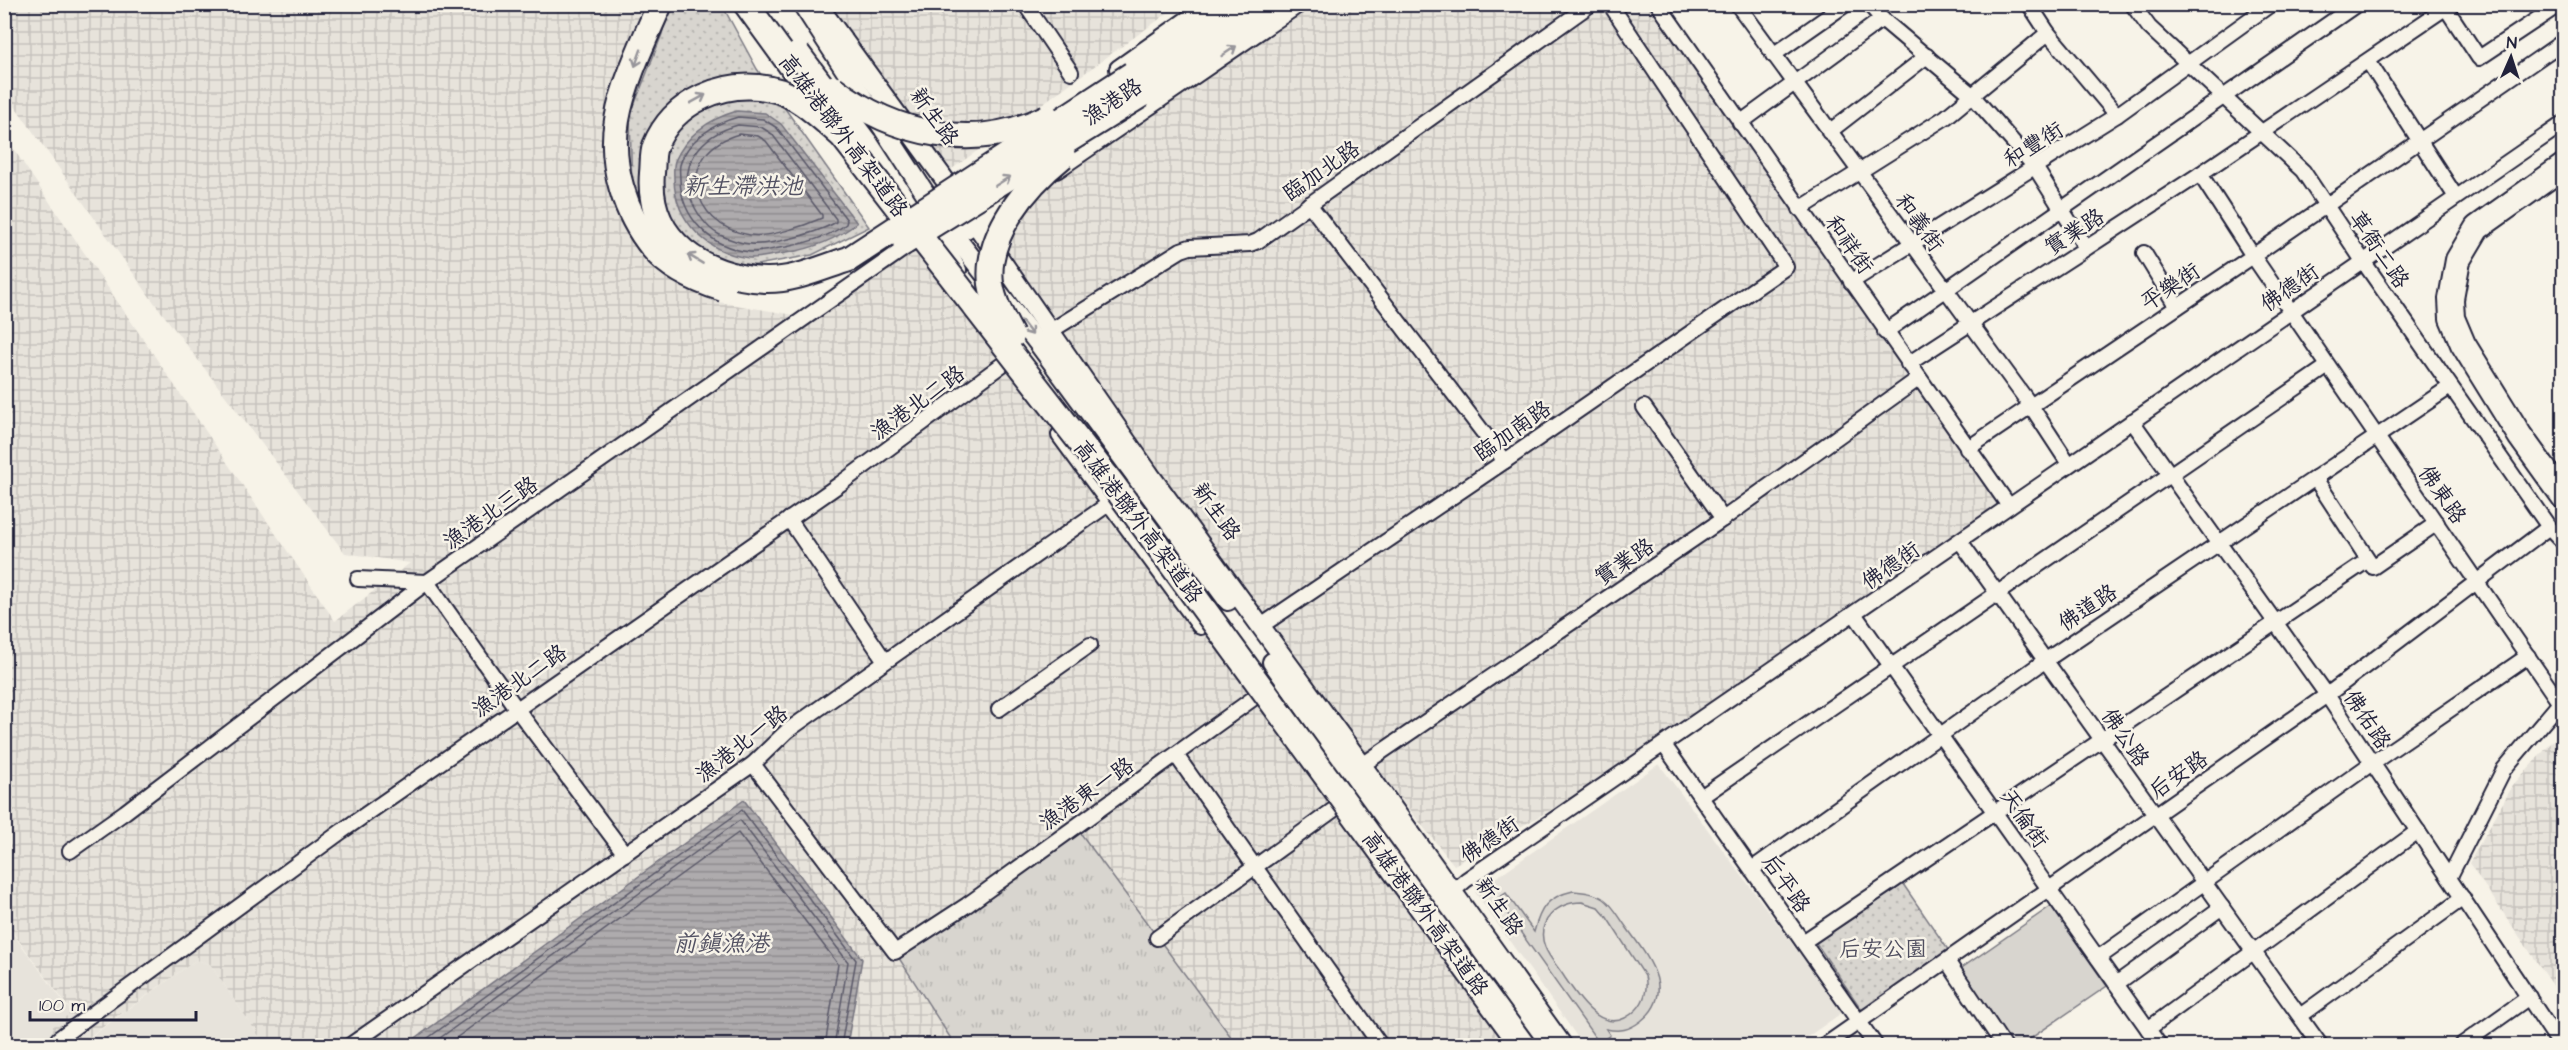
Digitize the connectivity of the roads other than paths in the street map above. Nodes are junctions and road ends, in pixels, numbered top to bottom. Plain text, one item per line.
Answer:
1 (660, 4) edge
2 (746, 4) edge
3 (763, 4) edge
4 (791, 4) edge
5 (802, 4) edge
6 (817, 4) edge
7 (826, 4) edge
8 (1025, 4) edge
9 (1211, 4) edge
10 (1234, 4) edge
11 (1272, 4) edge
12 (1297, 4) edge
13 (1591, 4) edge
14 (1610, 4) edge
15 (1658, 4) edge
16 (1737, 4) edge
17 (1846, 4) edge
18 (1869, 4) edge
19 (2029, 4) edge
20 (2132, 4) edge
21 (2271, 4) edge
22 (2357, 4) edge
23 (2560, 4) edge
24 (2448, 6) edge
25 (2254, 9) edge
26 (1882, 19) junction
27 (2048, 33) junction
28 (2564, 41) edge
29 (798, 54) junction
30 (1773, 55) junction
31 (1927, 56) junction
32 (2368, 61) junction
33 (2188, 65) junction
34 (1071, 72) dead end
35 (1794, 84) junction
36 (1136, 85) junction
37 (1971, 94) junction
38 (2222, 97) junction
39 (2117, 115) junction
40 (1740, 123) junction
41 (2564, 123) edge
42 (1829, 132) junction
43 (2262, 132) junction
44 (842, 136) junction
45 (2420, 141) junction
46 (2564, 166) edge
47 (2035, 167) junction
48 (1858, 172) junction
49 (2200, 174) junction
50 (2564, 182) edge
51 (952, 186) junction
52 (2456, 197) junction
53 (925, 203) junction
54 (1309, 204) junction
55 (2326, 206) junction
56 (1800, 208) junction
57 (2064, 210) junction
58 (939, 225) junction
59 (969, 228) junction
60 (1911, 245) junction
61 (2086, 249) junction
62 (2144, 253) dead end
63 (2253, 256) junction
64 (2363, 261) junction
65 (1851, 282) junction
66 (1945, 291) junction
67 (2177, 307) junction
68 (2290, 311) junction
69 (1970, 324) junction
70 (1053, 330) junction
71 (1885, 332) junction
72 (1010, 350) junction
73 (1908, 364) junction
74 (2328, 366) junction
75 (1918, 379) junction
76 (2450, 387) junction
77 (1644, 406) dead end
78 (2031, 406) junction
79 (2132, 421) junction
80 (2377, 436) junction
81 (1967, 449) junction
82 (1505, 461) junction
83 (2069, 464) junction
84 (2564, 470) edge
85 (1149, 475) junction
86 (2171, 475) junction
87 (2315, 478) junction
88 (2564, 497) edge
89 (1110, 503) junction
90 (2009, 506) junction
91 (789, 519) junction
92 (1723, 519) junction
93 (2437, 523) junction
94 (2548, 527) junction
95 (1960, 541) junction
96 (2220, 543) junction
97 (2564, 543) edge
98 (2368, 560) junction
99 (358, 579) dead end
100 (2477, 581) junction
101 (427, 582) junction
102 (1998, 593) junction
103 (1855, 615) junction
104 (2277, 621) junction
105 (1264, 624) junction
106 (1090, 645) dead end
107 (2528, 656) junction
108 (2046, 660) junction
109 (885, 661) junction
110 (1892, 666) junction
111 (1292, 671) junction
112 (2327, 695) junction
113 (1255, 697) junction
114 (2561, 700) edge
115 (516, 708) junction
116 (999, 709) dead end
117 (1940, 735) junction
118 (2103, 739) junction
119 (1664, 745) junction
120 (1176, 755) junction
121 (2372, 763) junction
122 (753, 764) junction
123 (1360, 766) junction
124 (1701, 797) junction
125 (1336, 808) junction
126 (1995, 812) junction
127 (2156, 814) junction
128 (2418, 831) junction
129 (70, 851) dead end
130 (625, 854) junction
131 (1254, 866) junction
132 (1752, 869) junction
133 (2449, 878) junction
134 (2205, 883) junction
135 (2049, 889) junction
136 (1450, 894) junction
137 (2463, 898) junction
138 (2222, 907) junction
139 (1157, 938) dead end
140 (1803, 942) junction
141 (2254, 952) junction
142 (2098, 958) junction
143 (1947, 961) junction
144 (2116, 984) junction
145 (2529, 997) junction
146 (2300, 1016) junction
147 (1860, 1022) junction
148 (2148, 1029) junction
149 (58, 1039) dead end
150 (349, 1046) edge
151 (1381, 1046) edge
152 (1511, 1046) edge
153 (1523, 1046) edge
154 (1533, 1046) edge
155 (1544, 1046) edge
156 (1563, 1046) edge
157 (1570, 1046) edge
158 (1824, 1046) edge
159 (1876, 1046) edge
160 (2004, 1046) edge
161 (2160, 1046) edge
162 (2321, 1046) edge
163 (2460, 1046) edge
164 (2561, 1046) edge

1 -> 36 highway, bridge
2 - 44 highway, 高雄港聯外高架道路, bridge
3 - 29 highway, 高雄港聯外高架道路
4 - 53 street, 新生路
5 - 53 street, 新生路
6 - 51 street, 新生路
7 - 51 street, 新生路
8 - 34 street
9 - 51 street, 漁港路
10 - 36 highway
11 - 36 highway
59 -> 12 street, 漁港路
13 - 54 street, 臨加北路
14 - 82 street, 臨加南路
15 - 40 street, 和祥街
16 - 30 street, 和義街
17 - 30 street
18 - 26 street
19 - 27 street
20 - 33 street, 草衙二路
21 - 25 street, 和豐街
22 - 38 street
23 - 24 street
24 - 32 street, 實業路
25 - 33 street, 和豐街
26 - 31 street
26 - 35 street
27 - 37 street
27 - 39 street
28 - 45 street, 平樂街
29 - 36 highway, bridge
29 - 72 highway, 高雄港聯外高架道路, bridge
30 - 35 street, 和義街
31 - 37 street
31 - 42 street
32 - 43 street, 實業路
32 - 45 street
33 - 38 street, 草衙二路
33 - 39 street, 和豐街
35 - 40 street
35 - 42 street, 和義街
36 -> 44 highway, bridge
36 - 72 highway, bridge
37 - 47 street
37 - 48 street
38 - 43 street, 草衙二路
38 - 57 street
39 - 47 street, 和豐街
40 - 56 street, 和祥街
41 - 52 street, 佛德街
42 - 48 street, 和義街
43 - 49 street, 實業路
43 - 55 street, 草衙二路
44 - 153 highway, 高雄港聯外高架道路, bridge
45 - 52 street
45 - 55 street, 平樂街
46 - 88 highway
47 - 57 street
47 - 60 street, 和豐街
48 - 56 street
48 - 60 street, 和義街
49 - 61 street, 實業路
49 - 63 street
50 - 84 highway
51 - 53 street, 漁港路
51 - 59 street, 新生路
52 - 64 street, 佛德街
53 - 58 street, 新生路
54 - 70 street, 臨加北路
54 - 82 street
55 - 63 street, 平樂街
55 - 64 street, 草衙二路
56 - 65 street, 和祥街
57 - 61 street
57 - 66 street
58 - 59 street, 新生路
58 - 72 street, 新生路
58 - 101 street, 漁港北三路
59 - 70 street, 新生路
59 -> 85 street, 新生路
60 - 65 street, 和豐街
60 - 66 street, 和義街
61 - 69 street, 實業路
62 - 67 street
63 - 67 street, 平樂街
63 - 68 street, 佛東路
64 - 68 street, 佛德街
64 - 76 street, 草衙二路
65 - 71 street, 和祥街
66 - 69 street, 和義街
66 - 71 street
67 - 78 street, 平樂街
68 - 74 street, 佛東路
68 - 79 street, 佛德街
69 - 73 street, 實業路
69 - 78 street, 和義街
70 - 85 street, 新生路
71 - 73 street, 和祥街
72 - 89 street, 新生路
72 - 91 street, 漁港北二路
72 - 154 highway, 高雄港聯外高架道路
73 - 75 street, 和祥街
74 - 80 street, 佛東路
74 - 86 street
75 - 81 street, 和祥街
75 - 92 street, 實業路
76 - 80 street, 佛道路
76 - 94 street, 草衙二路
77 - 92 street
78 - 81 street, 平樂街
78 - 83 street, 和義街
79 - 83 street, 佛德街
79 - 86 street, 佛佑路
80 - 87 street, 佛道路
80 - 93 street, 佛東路
81 - 90 street, 和祥街
82 - 105 street, 臨加南路
83 - 90 street, 佛德街
85 - 89 street, 漁港北一路
85 - 105 street, 新生路
85 - 111 street, 新生路
86 - 96 street, 佛佑路
86 - 102 street
87 - 96 street, 佛道路
87 - 98 street
89 - 109 street, 漁港北一路
89 - 113 street, 新生路
90 - 95 street, 佛德街
91 - 109 street
91 - 115 street, 漁港北二路
92 - 123 street, 實業路
93 - 98 street
93 - 100 street, 佛東路
94 - 97 street, 草衙二路
94 - 100 street, 后安路
95 - 102 street, 佛公路
95 - 103 street, 佛德街
96 - 104 street, 佛佑路
96 - 108 street, 佛道路
98 - 104 street
99 - 101 street
100 - 107 street, 佛東路
100 - 112 street, 后安路
101 - 115 street
101 - 129 street, 漁港北三路
102 - 108 street, 佛公路
102 - 110 street
103 - 110 street, 天倫街
103 - 119 street, 佛德街
104 - 112 street, 佛佑路
104 - 118 street
105 - 111 street, 新生路
106 - 116 street
107 - 114 street, 佛東路
107 - 121 street
108 - 117 street, 佛道路
108 - 118 street, 佛公路
109 - 122 street, 漁港北一路
110 - 117 street, 天倫街
110 - 124 street
111 - 113 street, 漁港東一路
111 - 123 street, 新生路
112 - 121 street, 佛佑路
112 - 127 street, 后安路
113 - 120 street, 漁港東一路
113 - 125 street, 新生路
114 - 133 street
115 - 130 street
115 - 149 street, 漁港北二路
117 - 126 street, 天倫街
117 - 132 street, 佛道路
118 - 126 street
118 - 127 street, 佛公路
119 - 124 street, 后平路
119 - 136 street, 佛德街
120 - 122 street, 漁港東一路
120 - 131 street
121 - 128 street, 佛佑路
121 - 134 street
122 - 130 street, 漁港北一路
123 - 136 street, 新生路
124 - 132 street, 后平路
125 - 131 street
125 - 152 street, 新生路
126 - 135 street, 天倫街
126 - 140 street
127 - 134 street, 佛公路
127 - 135 street, 后安路
128 - 133 street, 佛佑路
128 - 141 street
130 - 150 street, 漁港北一路
131 - 139 street
131 - 151 street
132 - 140 street, 后平路
133 - 137 street, 佛佑路
134 - 138 street, 佛公路
134 - 142 street
135 - 142 street, 天倫街
135 - 143 street, 后安路
136 - 155 street, 新生路
136 - 156 street, 新生路
136 - 157 street, 新生路
137 - 145 street, 佛佑路
137 - 146 street
138 - 141 street, 佛公路
138 - 144 street
140 - 147 street, 后平路
141 - 146 street, 佛公路
141 - 148 street
142 - 144 street, 天倫街
143 - 147 street, 后安路
143 - 160 street
144 - 148 street, 天倫街
145 - 163 street
145 - 164 street, 佛佑路
146 - 162 street, 佛公路
147 - 158 street, 后安路
147 - 159 street, 后平路
148 - 161 street, 天倫街

